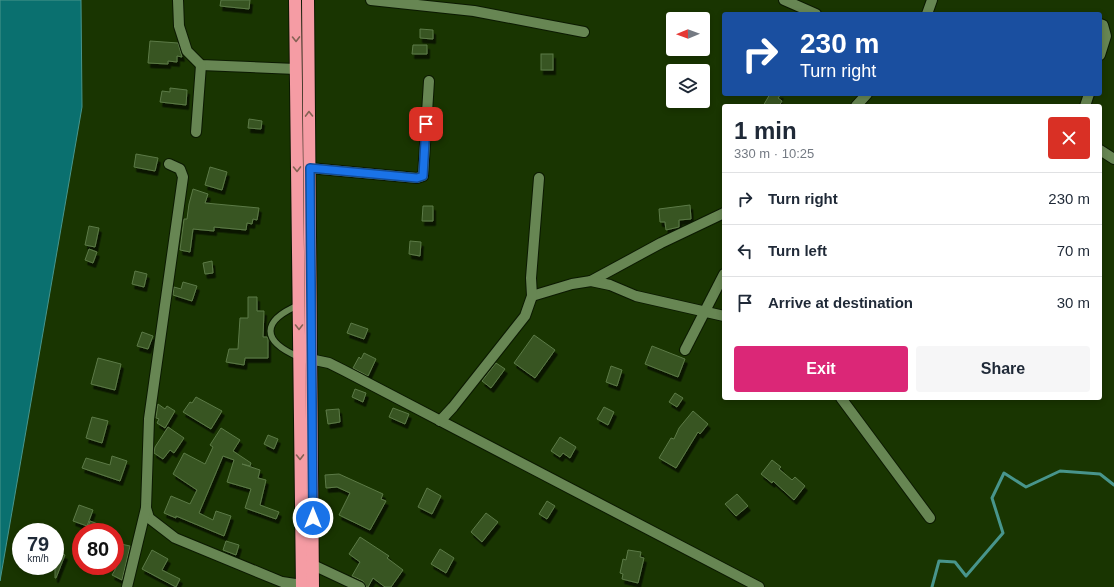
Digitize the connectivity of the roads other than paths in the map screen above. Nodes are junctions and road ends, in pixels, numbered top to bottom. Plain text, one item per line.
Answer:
1 (178, 0) edge
2 (295, 0) edge
3 (308, 0) edge
4 (370, 0) edge
5 (784, 0) edge
6 (932, 0) edge
7 (811, 12) edge
8 (928, 12) edge
9 (1102, 25) edge
10 (584, 32) dead end
11 (1102, 49) edge
12 (202, 65) junction
13 (296, 69) junction
14 (429, 81) dead end
15 (865, 96) edge
16 (858, 104) edge
17 (196, 132) dead end
18 (1102, 151) edge
19 (1114, 159) edge
20 (169, 164) dead end
21 (310, 168) junction
22 (539, 178) dead end
23 (722, 214) edge
24 (722, 278) edge
25 (590, 281) junction
26 (532, 296) junction
27 (299, 305) junction
28 (705, 311) junction
29 (722, 315) edge
30 (685, 350) dead end
31 (299, 358) junction
32 (311, 358) junction
33 (842, 400) edge
34 (440, 421) junction
35 (146, 508) junction
36 (930, 518) dead end
37 (313, 565) junction
38 (306, 586) edge
39 (127, 587) edge
40 (360, 587) edge
41 (759, 587) edge

1 - 12 street
2 -> 13 highway
21 -> 3 highway
4 - 10 street
5 - 7 street
6 - 8 street
9 - 11 street
12 - 13 street
12 - 17 street
13 -> 27 highway
14 - 21 street
15 - 16 street
18 - 19 street
20 - 35 street
21 - 32 highway
22 - 26 street
23 - 25 street
24 - 28 street
25 - 26 street
25 - 28 street
26 - 34 street
27 -> 31 highway
27 - 31 lane
28 - 29 street
28 - 30 street
31 - 32 street
31 -> 38 highway
32 - 34 street
32 - 37 highway
33 - 36 street
34 - 41 street
35 - 38 street
35 - 39 street
37 - 38 highway
37 - 40 street

